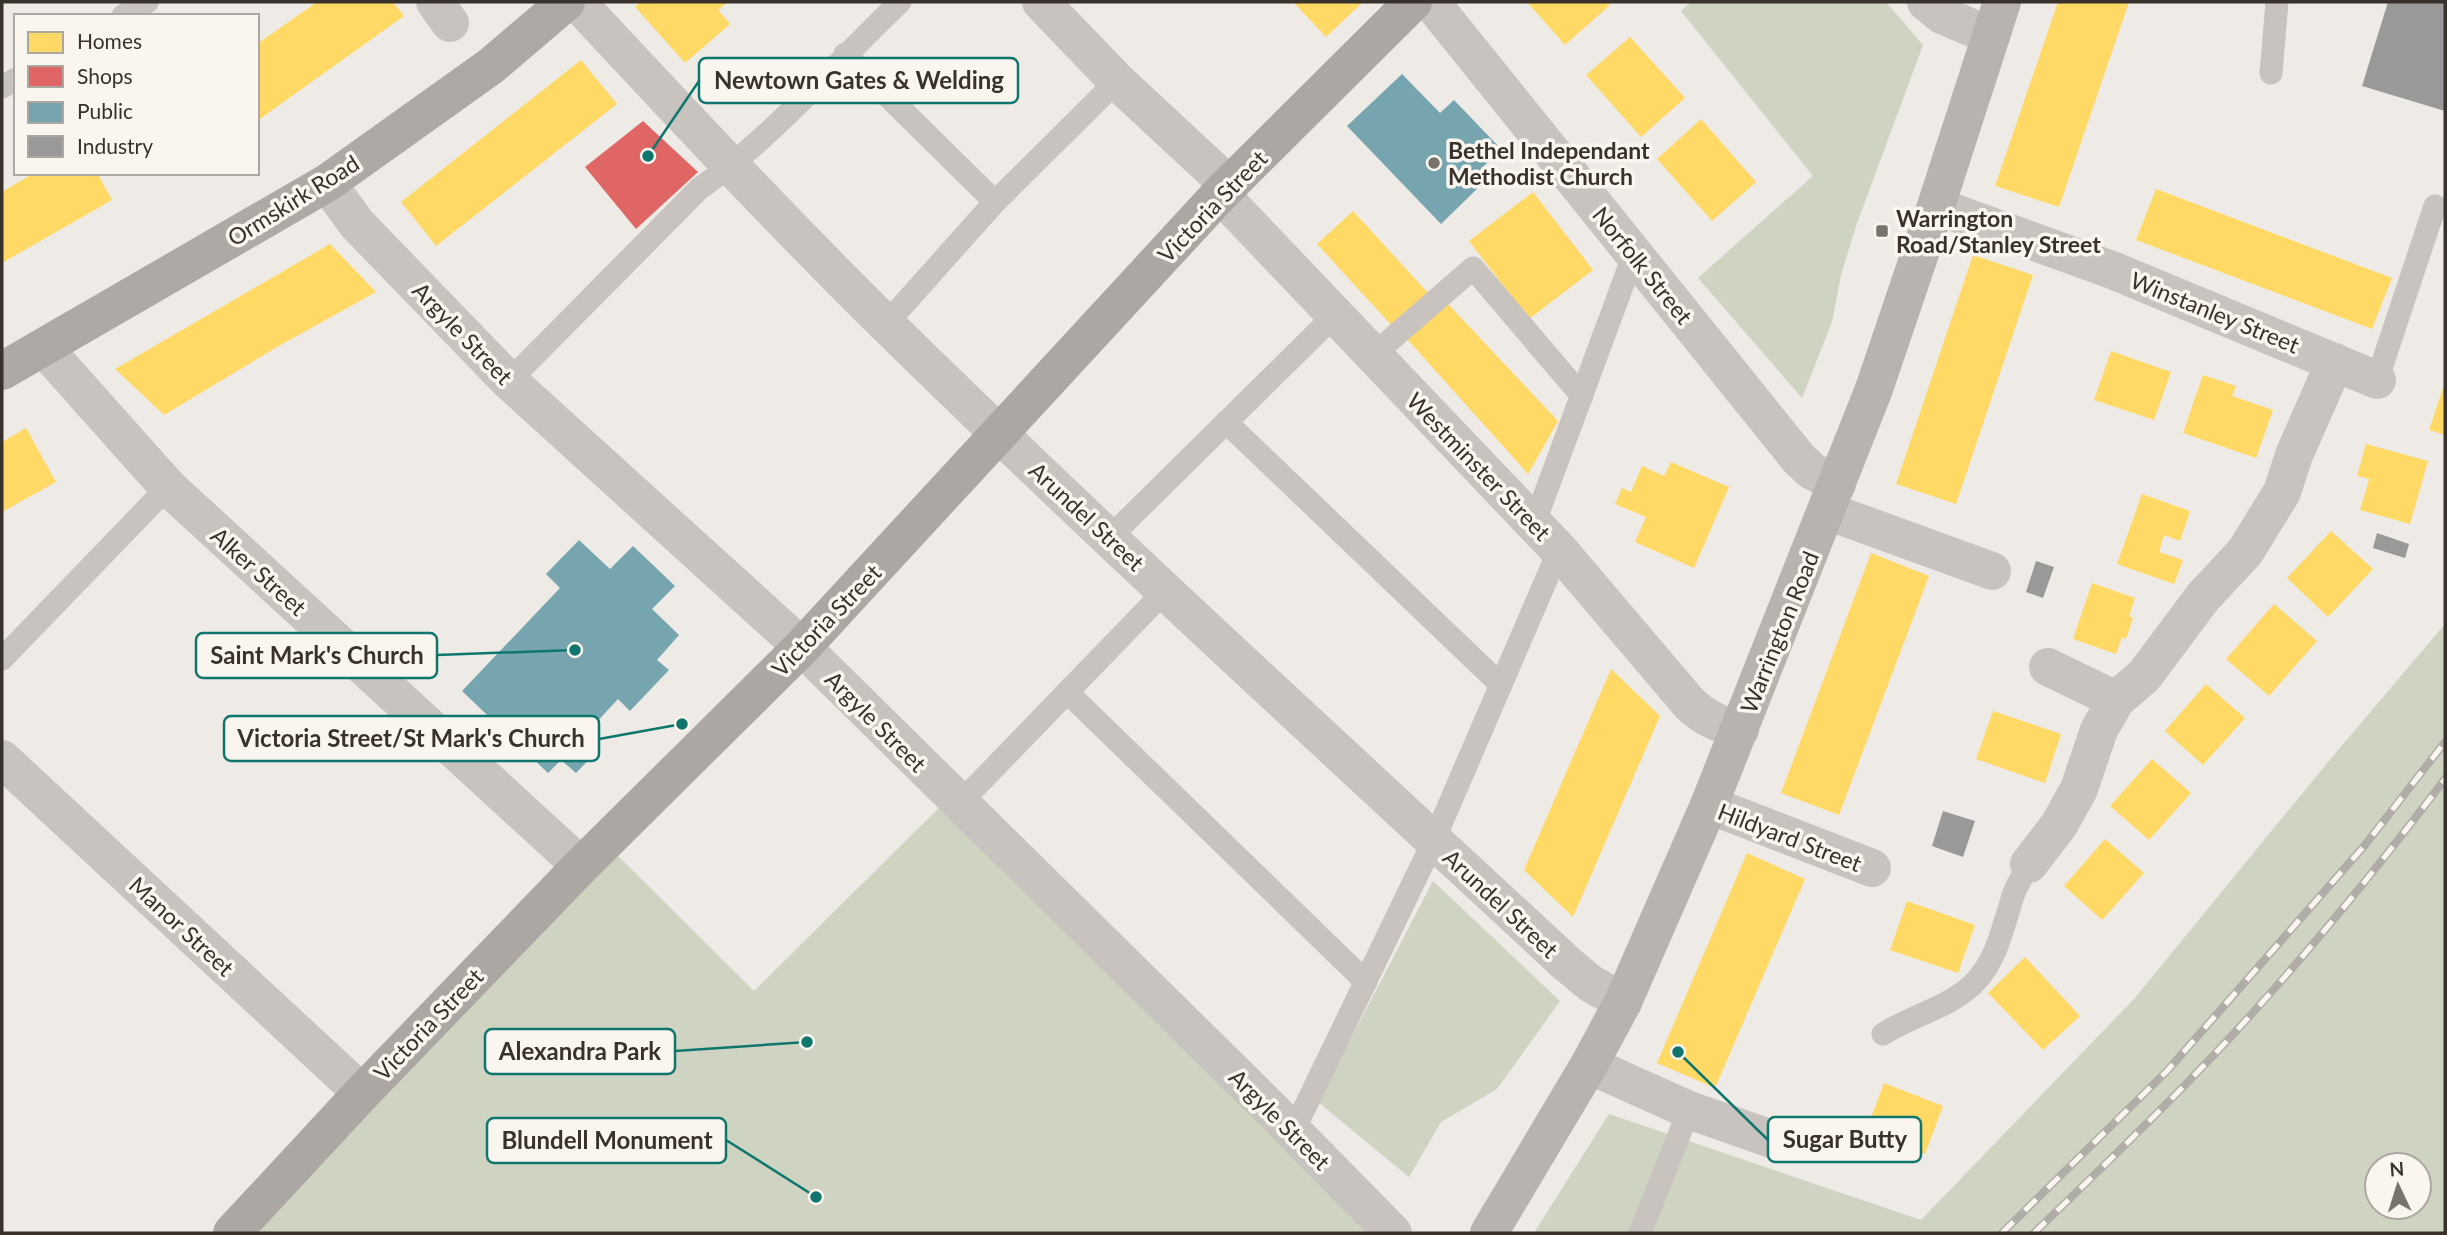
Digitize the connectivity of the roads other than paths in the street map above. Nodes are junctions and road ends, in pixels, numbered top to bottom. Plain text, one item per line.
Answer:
1 (147, 2) edge
2 (566, 2) edge
3 (577, 2) edge
4 (900, 2) edge
5 (1041, 2) edge
6 (1413, 2) edge
7 (1431, 2) edge
8 (1926, 2) edge
9 (2277, 2) edge
10 (126, 14) edge
11 (1997, 19) edge
12 (845, 54) junction
13 (2271, 73) dead end
14 (1117, 81) junction
15 (731, 167) junction
16 (327, 183) junction
17 (1225, 190) junction
18 (995, 202) junction
19 (1936, 206) junction
20 (2435, 206) dead end
21 (1634, 254) junction
22 (1335, 315) junction
23 (886, 324) junction
24 (44, 348) junction
25 (1373, 355) junction
26 (2335, 362) junction
27 (2, 371) edge
28 (2377, 380) joint
29 (509, 381) junction
30 (1582, 396) junction
31 (1226, 422) junction
32 (1000, 435) junction
33 (168, 487) junction
34 (1832, 497) junction
35 (1110, 537) junction
36 (1546, 537) junction
37 (1992, 571) dead end
38 (1166, 590) junction
39 (802, 647) junction
40 (2, 659) edge
41 (2048, 667) dead end
42 (1501, 685) junction
43 (1067, 692) junction
44 (2116, 700) junction
45 (1740, 730) junction
46 (4, 766) edge
47 (960, 803) junction
48 (1709, 805) junction
49 (1434, 840) junction
50 (2029, 864) joint
51 (582, 866) junction
52 (1872, 868) dead end
53 (1366, 982) junction
54 (1623, 1002) junction
55 (1883, 1034) dead end
56 (1589, 1065) junction
57 (362, 1093) junction
58 (1689, 1110) junction
59 (1293, 1132) junction
60 (1783, 1143) dead end
61 (232, 1233) edge
62 (1393, 1233) edge
63 (1489, 1233) edge
64 (1640, 1233) edge

1 - 10 lane
2 - 16 highway, Ormskirk Road
3 - 15 street, Arundel Street
4 - 12 lane
5 - 14 street, Westminster Street
6 - 17 main road, Victoria Street
7 - 21 street, Norfolk Street
8 - 11 street
9 - 13 lane
11 - 19 main road, Warrington Road
12 - 15 lane
12 - 18 lane
14 - 17 street, Westminster Street
14 - 18 lane
15 - 23 street, Arundel Street
15 - 29 lane
16 - 24 highway, Ormskirk Road
16 - 29 street, Argyle Street
17 - 22 street, Westminster Street
17 - 32 main road, Victoria Street
18 - 23 lane
19 - 26 street, Winstanley Street
19 - 34 main road, Warrington Road
20 - 28 lane
21 - 30 lane
21 - 34 street, Norfolk Street
22 - 25 street, Westminster Street
22 - 31 lane
23 - 32 street, Arundel Street
24 - 27 highway, Ormskirk Road
24 - 33 street, Alker Street
25 - 30 lane
25 - 36 street, Westminster Street
26 - 28 street, Winstanley Street
26 - 44 street
29 - 39 street, Argyle Street
30 - 36 lane
31 - 35 lane
31 - 42 lane
32 - 35 street, Arundel Street
32 - 39 main road, Victoria Street
33 - 40 lane
33 - 51 street, Alker Street
34 - 37 street, Norfolk Street
34 - 45 main road, Warrington Road
35 - 38 street, Arundel Street
36 - 42 lane
36 - 45 street, Westminster Street
38 - 43 lane
38 - 49 street, Arundel Street
39 - 47 street, Argyle Street
39 - 51 main road, Victoria Street
41 - 44 street
42 - 49 lane
43 - 47 lane
43 - 53 lane
44 - 50 street
45 - 48 main road, Warrington Road
46 - 57 street, Manor Street
47 - 59 street, Argyle Street
48 - 52 street, Hildyard Street
48 - 54 main road, Warrington Road
49 - 53 lane
49 - 54 street, Arundel Street
50 - 55 lane
51 - 57 main road, Victoria Street
53 - 59 lane
54 - 56 main road, Warrington Road
56 - 58 street
56 - 63 main road, Warrington Road
57 - 61 main road, Victoria Street
58 - 60 street
58 - 64 lane
59 - 62 street, Argyle Street

